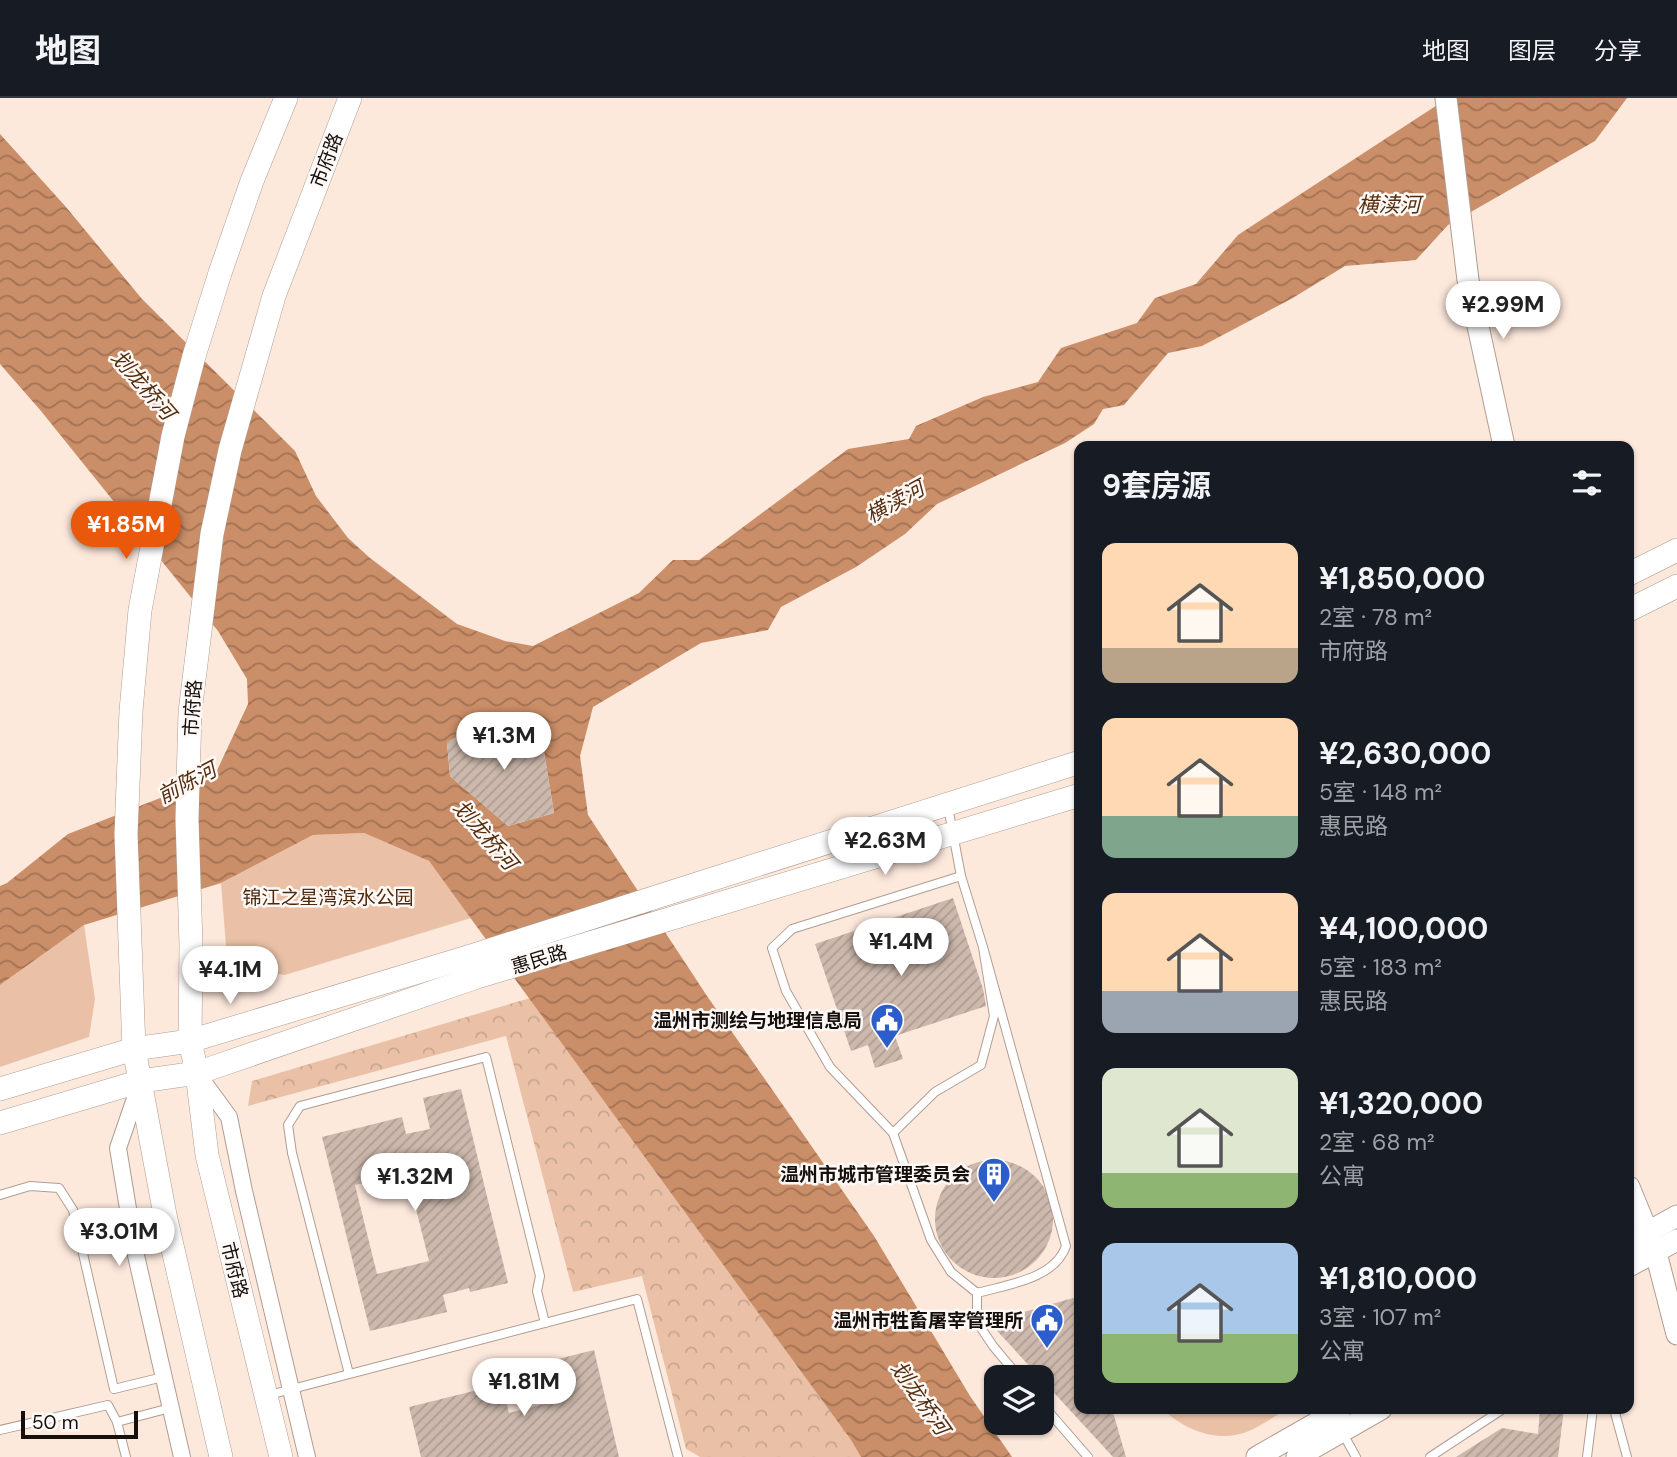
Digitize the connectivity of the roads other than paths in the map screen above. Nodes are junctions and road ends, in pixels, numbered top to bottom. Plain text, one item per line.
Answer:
1 (286, 98) edge
2 (350, 98) edge
3 (1446, 98) edge
4 (1503, 441) edge
5 (1677, 550) edge
6 (1634, 572) edge
7 (1677, 586) edge
8 (1634, 608) edge
9 (1074, 764) edge
10 (1074, 797) edge
11 (948, 804) junction
12 (954, 833) junction
13 (961, 876) junction
14 (982, 947) junction
15 (474, 966) junction
16 (190, 1041) junction
17 (134, 1049) junction
18 (197, 1073) junction
19 (141, 1081) junction
20 (0, 1089) edge
21 (0, 1123) edge
22 (893, 1133) junction
23 (0, 1195) edge
24 (1634, 1216) edge
25 (1677, 1216) edge
26 (1638, 1238) edge
27 (1677, 1240) edge
28 (1656, 1253) junction
29 (1634, 1264) edge
30 (977, 1293) junction
31 (545, 1323) junction
32 (1677, 1334) edge
33 (1009, 1365) edge
34 (349, 1374) junction
35 (163, 1377) junction
36 (292, 1390) junction
37 (266, 1396) junction
38 (170, 1408) junction
39 (1332, 1414) edge
40 (1373, 1414) edge
41 (1495, 1414) edge
42 (1592, 1414) edge
43 (1615, 1414) edge
44 (1054, 1418) edge
45 (117, 1422) junction
46 (0, 1430) edge
47 (1342, 1432) junction
48 (126, 1457) edge
49 (182, 1457) edge
50 (221, 1457) edge
51 (281, 1457) edge
52 (307, 1457) edge
53 (678, 1457) edge
54 (1088, 1457) edge
55 (1257, 1457) edge
56 (1297, 1457) edge
57 (1356, 1457) edge
58 (1430, 1457) edge
59 (1587, 1457) edge
60 (1627, 1457) edge

1 - 17 main road
2 - 16 main road, 市府路
3 - 4 street
5 - 6 main road
7 - 8 main road
9 - 11 main road, 惠民路
10 - 12 main road, 惠民路
11 - 12 lane
11 - 15 main road, 惠民路
12 - 13 lane
12 - 15 main road, 惠民路
13 - 14 lane
13 - 22 lane
14 - 22 lane
14 - 30 lane
15 - 16 main road, 惠民路
15 - 18 main road, 惠民路
16 - 17 main road, 惠民路
16 - 18 main road, 市府路
17 - 19 main road
17 - 20 main road, 惠民路
18 - 19 main road, 惠民路
18 - 36 street
18 - 37 main road, 市府路
19 - 21 main road, 惠民路
19 - 35 street
19 - 50 main road
22 - 30 lane
23 - 35 lane
24 - 26 street
25 - 26 street
26 - 28 street
27 - 28 street
28 - 29 street
28 - 32 street
30 - 33 lane
31 - 34 lane
31 - 34 lane
31 - 53 lane
34 - 36 lane
35 - 38 street
36 - 37 lane
36 - 52 street
37 - 51 main road, 市府路
38 - 45 lane
38 - 49 street
39 - 55 street
40 - 47 street
41 - 58 lane
42 - 59 lane
43 - 60 lane
44 - 54 lane
45 - 46 lane
45 - 48 lane
47 - 56 street
47 - 57 lane

